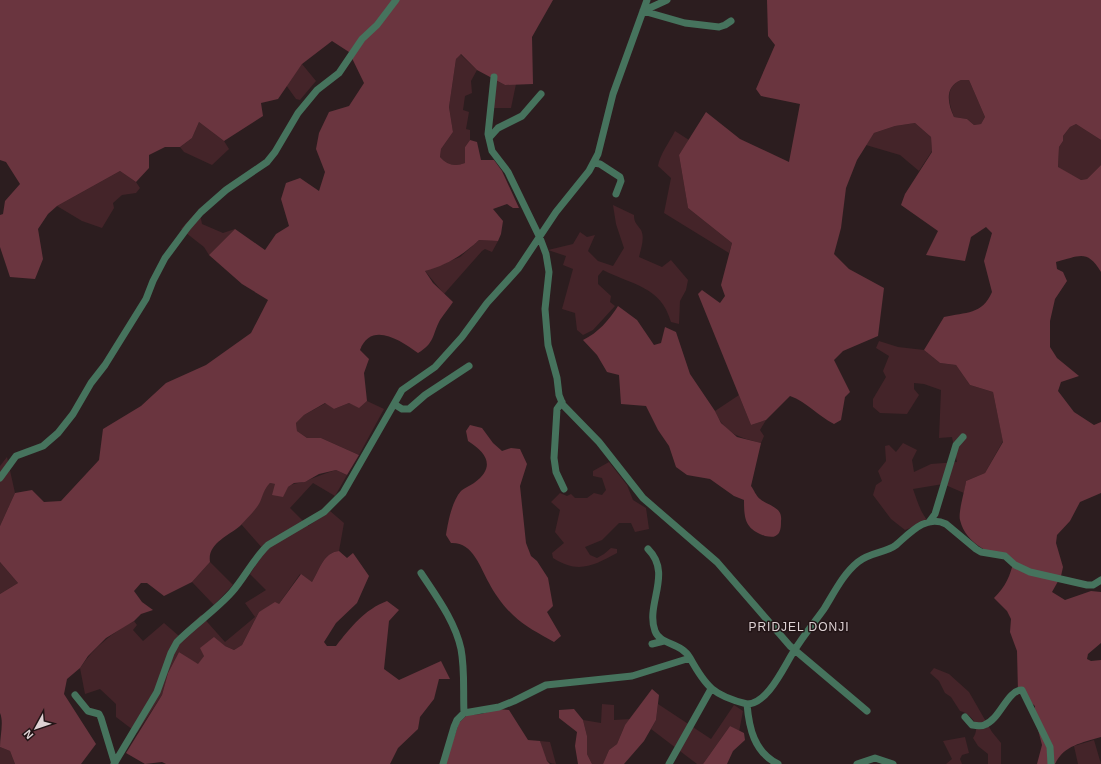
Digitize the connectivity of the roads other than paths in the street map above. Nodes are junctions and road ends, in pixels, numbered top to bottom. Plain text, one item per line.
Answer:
1 (396, 0) edge
2 (647, 0) edge
3 (667, 0) edge
4 (643, 11) junction
5 (731, 21) dead end
6 (494, 77) dead end
7 (541, 94) dead end
8 (489, 138) junction
9 (594, 162) junction
10 (616, 194) dead end
11 (540, 238) junction
12 (469, 366) dead end
13 (562, 402) junction
14 (394, 404) junction
15 (963, 437) dead end
16 (0, 478) edge
17 (564, 489) dead end
18 (929, 522) junction
19 (648, 548) dead end
20 (421, 573) dead end
21 (1101, 580) edge
22 (664, 641) junction
23 (652, 644) dead end
24 (795, 649) junction
25 (690, 658) junction
26 (711, 689) junction
27 (75, 695) dead end
28 (747, 704) junction
29 (867, 711) dead end
30 (464, 713) junction
31 (964, 717) dead end
32 (114, 764) edge
33 (443, 764) edge
34 (669, 764) edge
35 (778, 764) edge
36 (857, 764) edge
37 (893, 764) edge
38 (1050, 764) edge

1 - 16 street
2 - 4 street
3 - 4 street
4 - 5 street
4 - 9 street
6 - 8 street
7 - 8 street
8 - 11 street
9 - 10 street
9 - 11 street
11 - 13 street
11 - 14 street
12 - 14 street
13 - 17 street
13 - 24 street
14 - 32 street
15 - 18 street
18 - 21 street
18 - 24 street
19 - 22 street
20 - 30 street
22 - 23 street
22 - 25 street
24 - 28 street
24 - 29 street
25 - 26 street
25 - 30 street
26 - 28 street
26 - 34 street
27 - 32 street
28 - 35 street
30 - 33 street
31 - 38 street
36 - 37 street

